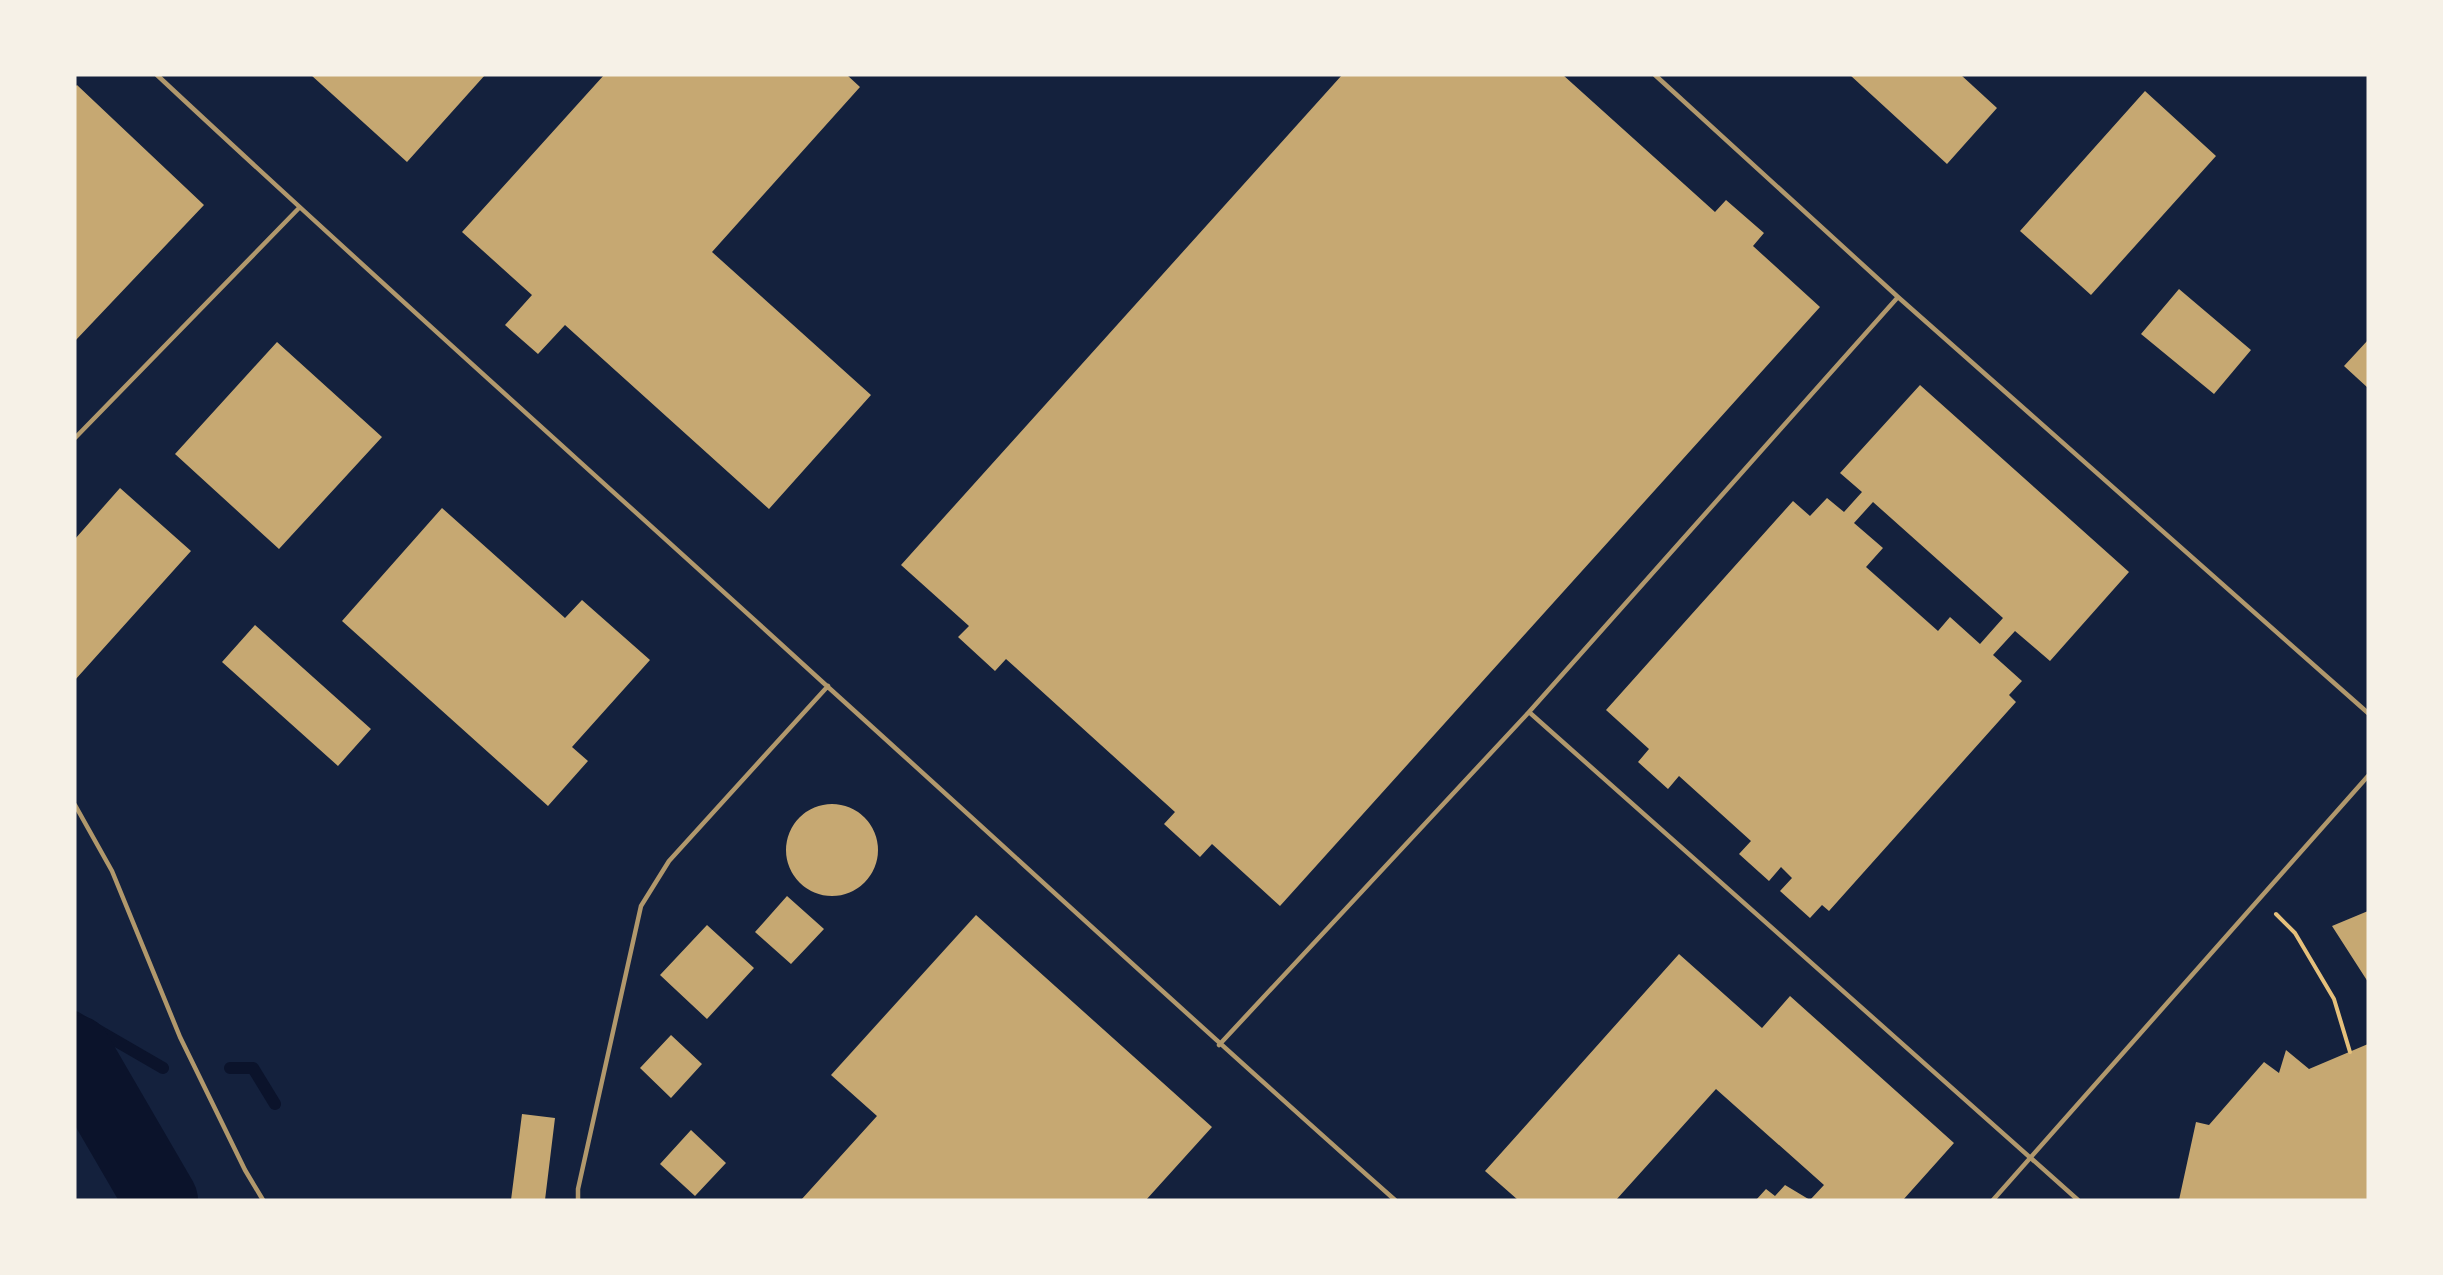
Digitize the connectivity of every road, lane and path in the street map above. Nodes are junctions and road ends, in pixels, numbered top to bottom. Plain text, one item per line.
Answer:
1 (157, 75) edge
2 (1655, 75) edge
3 (299, 208) junction
4 (1898, 297) junction
5 (75, 438) edge
6 (828, 686) junction
7 (1529, 712) junction
8 (2368, 712) edge
9 (2368, 776) edge
10 (75, 805) edge
11 (2260, 897) junction
12 (1219, 1045) junction
13 (2349, 1052) dead end
14 (2030, 1158) junction
15 (263, 1200) edge
16 (578, 1200) edge
17 (1395, 1200) edge
18 (1993, 1200) edge
19 (2078, 1200) edge

1 - 3 lane
2 - 4 lane
3 - 5 lane
3 - 6 lane
4 - 7 lane
4 - 8 lane
6 - 12 lane
6 - 16 lane
7 - 12 lane
7 - 14 lane
9 - 11 lane
10 - 15 lane
11 - 13 path
11 - 14 lane
12 - 17 lane
14 - 18 lane
14 - 19 lane

